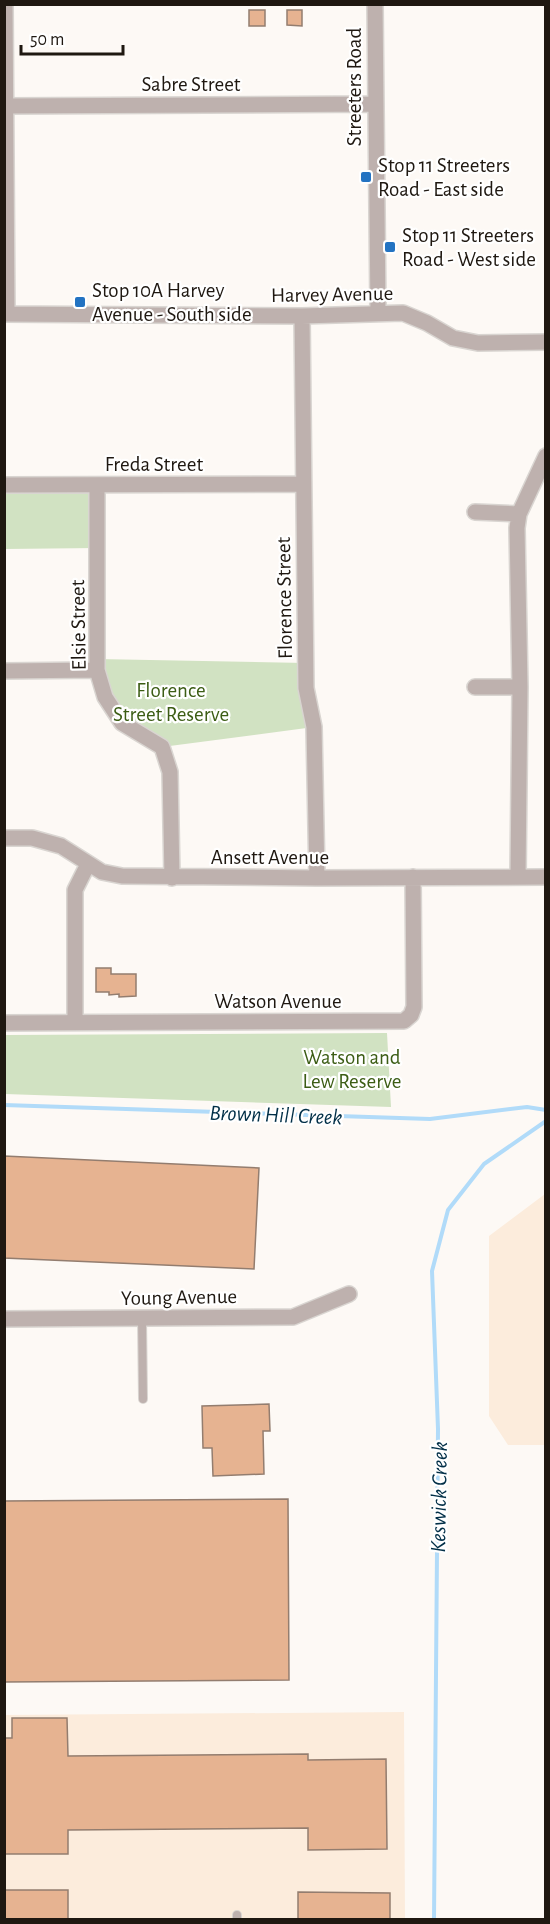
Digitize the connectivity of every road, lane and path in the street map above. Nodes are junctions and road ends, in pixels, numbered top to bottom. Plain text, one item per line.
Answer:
1 (5, 4) edge
2 (375, 4) edge
3 (375, 104) junction
4 (6, 106) junction
5 (378, 313) junction
6 (6, 314) edge
7 (302, 316) junction
8 (546, 342) edge
9 (546, 456) edge
10 (303, 484) junction
11 (4, 485) edge
12 (97, 485) junction
13 (475, 512) dead end
14 (519, 514) junction
15 (4, 670) edge
16 (97, 670) junction
17 (475, 687) dead end
18 (520, 687) junction
19 (4, 838) edge
20 (88, 864) junction
21 (412, 877) junction
22 (518, 877) junction
23 (546, 877) edge
24 (172, 878) junction
25 (317, 878) junction
26 (75, 1022) junction
27 (4, 1023) edge
28 (349, 1294) dead end
29 (142, 1318) junction
30 (4, 1319) edge
31 (143, 1399) dead end

1 - 4 street
2 - 3 street, Streeters Road
3 - 4 street, Sabre Street
3 - 5 street, Streeters Road
4 - 6 street
5 - 7 street, Harvey Avenue
5 - 8 street, Harvey Avenue
6 - 7 street, Harvey Avenue
7 - 10 street, Florence Street
9 - 14 street
10 - 12 street, Freda Street
10 - 25 street, Florence Street
11 - 12 street, Freda Street
12 - 16 street, Elsie Street
13 - 14 street
14 - 18 street
15 - 16 street
16 - 24 street, Elsie Street
17 - 18 street
18 - 22 street
19 - 20 street, Ansett Avenue
20 - 24 street, Ansett Avenue
20 - 26 street
21 - 22 street, Ansett Avenue
21 - 25 street, Ansett Avenue
21 - 26 street, Watson Avenue
22 - 23 street, Ansett Avenue
24 - 25 street, Ansett Avenue
26 - 27 street, Watson Avenue
28 - 29 street, Young Avenue
29 - 30 street, Young Avenue
29 - 31 lane

